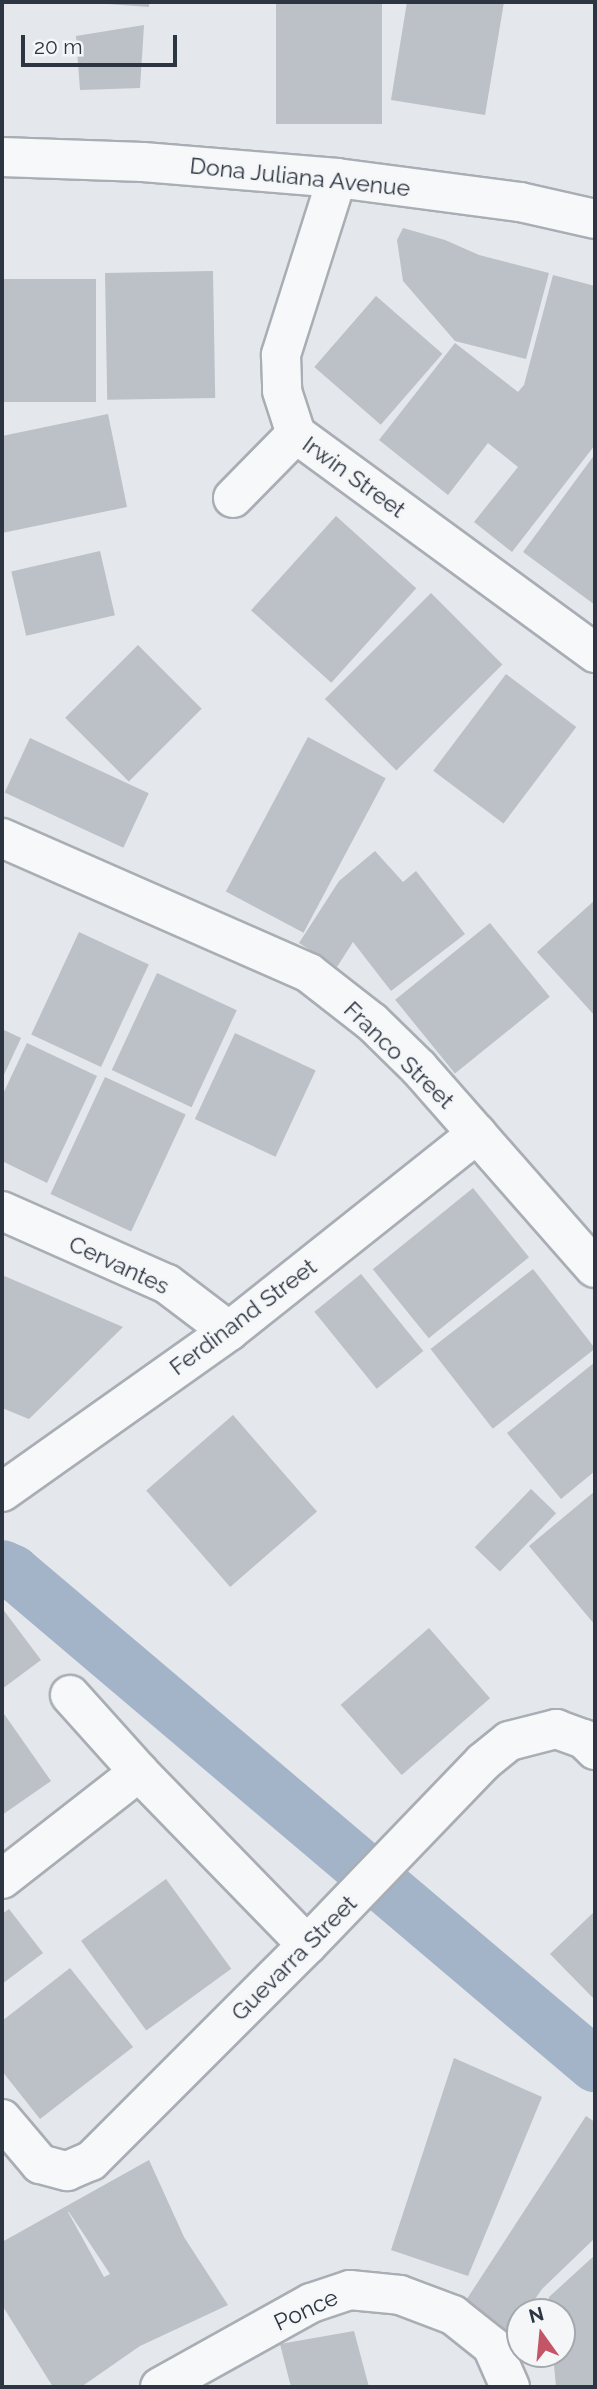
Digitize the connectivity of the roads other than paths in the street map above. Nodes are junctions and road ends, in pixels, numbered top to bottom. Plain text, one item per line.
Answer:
1 (2, 158) edge
2 (337, 178) junction
3 (595, 219) edge
4 (296, 434) junction
5 (233, 498) dead end
6 (595, 653) edge
7 (2, 838) edge
8 (477, 1134) junction
9 (2, 1211) edge
10 (595, 1268) edge
11 (229, 1331) junction
12 (2, 1492) edge
13 (71, 1695) dead end
14 (595, 1750) edge
15 (139, 1772) junction
16 (2, 1879) edge
17 (307, 1945) junction
18 (2, 2119) edge
19 (160, 2387) edge
20 (510, 2387) edge

1 - 2 street, Dona Juliana Avenue
2 - 3 street, Dona Juliana Avenue
2 - 4 street, Irwin Street
4 - 5 street
4 - 6 street, Irwin Street
7 - 8 street, Franco Street
8 - 10 street, Franco Street
8 - 11 street, Ferdinand Street
9 - 11 street, Cervantes
11 - 12 street, Ferdinand Street
13 - 15 street
14 - 17 street, Guevarra Street
15 - 16 street
15 - 17 street
17 - 18 street, Guevarra Street
19 - 20 street, Ponce

